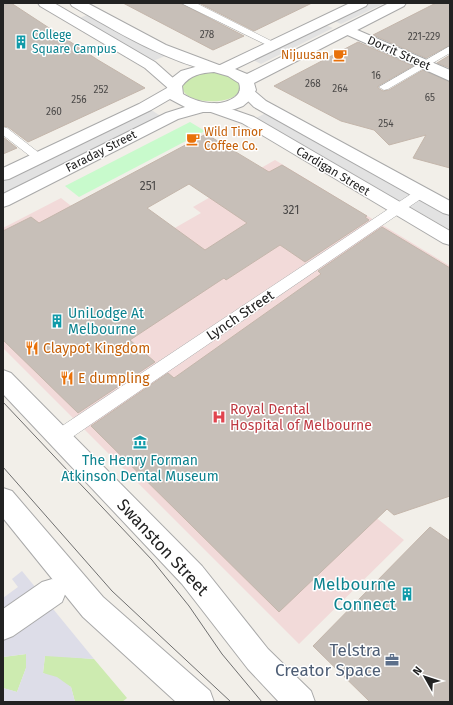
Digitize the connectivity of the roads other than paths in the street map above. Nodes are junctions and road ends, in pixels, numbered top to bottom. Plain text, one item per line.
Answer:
1 (45, 3) edge
2 (103, 3) edge
3 (186, 3) edge
4 (361, 3) edge
5 (399, 3) edge
6 (82, 6) edge
7 (68, 16) junction
8 (326, 20) junction
9 (348, 30) junction
10 (274, 45) junction
11 (450, 49) edge
12 (424, 64) junction
13 (219, 69) junction
14 (450, 76) edge
15 (247, 86) junction
16 (384, 87) dead end
17 (174, 88) junction
18 (208, 108) junction
19 (3, 130) edge
20 (39, 158) junction
21 (3, 175) edge
22 (421, 193) junction
23 (3, 201) edge
24 (398, 209) junction
25 (450, 209) edge
26 (450, 239) edge
27 (3, 379) edge
28 (58, 437) junction
29 (3, 499) edge
30 (52, 592) dead end
31 (3, 626) edge
32 (199, 702) edge
33 (300, 702) edge

1 - 7 street
2 - 6 street
3 - 10 lane
4 - 8 street
5 - 9 street
6 - 7 street
6 - 13 street
7 - 17 street
8 - 9 street
8 - 10 street
9 - 12 street, Dorrit Street
9 - 15 street
10 - 13 street
11 - 12 lane
12 - 14 street, Dorrit Street
12 - 16 lane
13 - 15 street, Cardigan Street
13 - 17 street, Faraday Street
15 - 18 street, Faraday Street
15 - 22 street, Cardigan Street
17 - 18 street, Cardigan Street
17 - 20 street, Faraday Street
18 - 23 street, Faraday Street
18 - 24 street, Cardigan Street
19 - 20 lane
20 - 21 street, Faraday Street
22 - 24 lane, Lynch Street
22 - 25 street, Cardigan Street
24 - 26 street, Cardigan Street
24 - 28 lane, Lynch Street
27 - 28 street, Swanston Street
28 - 33 street, Swanston Street
29 - 32 street
30 - 31 street

